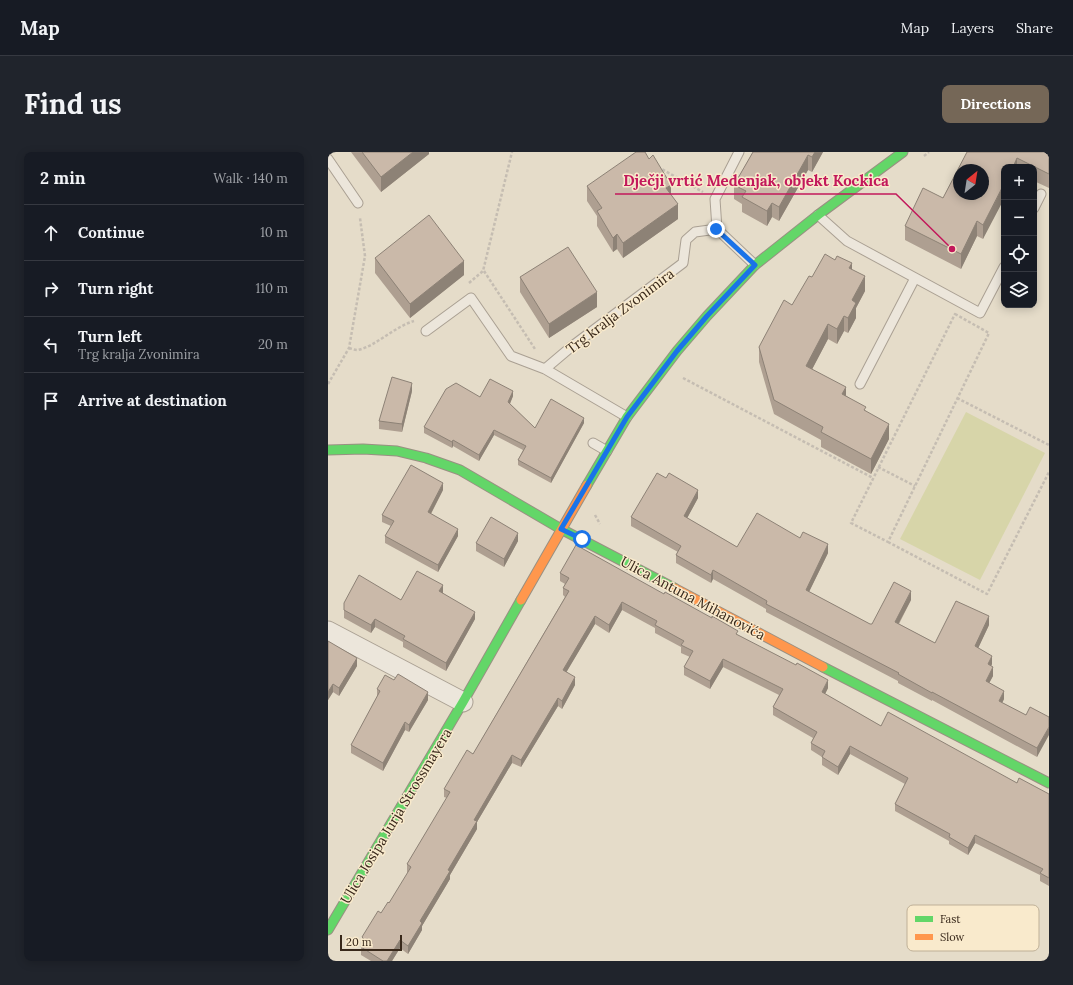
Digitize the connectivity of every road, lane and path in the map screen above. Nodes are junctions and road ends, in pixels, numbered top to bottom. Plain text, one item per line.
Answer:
1 (512, 152) edge
2 (739, 152) edge
3 (929, 152) edge
4 (900, 153) edge
5 (328, 159) edge
6 (919, 161) dead end
7 (652, 164) edge
8 (1041, 194) dead end
9 (715, 198) junction
10 (1037, 202) edge
11 (358, 203) joint
12 (818, 215) junction
13 (716, 229) junction
14 (755, 265) junction
15 (484, 271) junction
16 (1001, 272) edge
17 (915, 278) junction
18 (465, 286) dead end
19 (419, 320) dead end
20 (426, 331) dead end
21 (349, 348) junction
22 (545, 369) junction
23 (687, 372) dead end
24 (683, 378) junction
25 (328, 384) edge
26 (679, 384) dead end
27 (860, 384) dead end
28 (958, 398) junction
29 (627, 417) junction
30 (593, 443) dead end
31 (1049, 445) edge
32 (328, 450) edge
33 (607, 451) junction
34 (878, 467) junction
35 (1049, 472) edge
36 (873, 478) junction
37 (915, 486) junction
38 (596, 510) dead end
39 (601, 526) dead end
40 (561, 529) junction
41 (888, 542) junction
42 (328, 631) edge
43 (463, 702) junction
44 (1048, 780) edge
45 (328, 930) edge

1 - 15 path
2 - 9 lane
3 - 6 path
4 - 12 street, Ulica Josipa Jurja Strossmayera
5 - 11 lane
7 - 9 path
8 - 10 lane
9 - 13 lane
11 - 21 path
12 - 14 street, Ulica Josipa Jurja Strossmayera
12 - 17 lane
13 - 14 lane
13 - 22 lane, Trg kralja Zvonimira
14 - 29 street, Ulica Josipa Jurja Strossmayera
15 - 18 path
15 - 22 path
16 - 17 lane
17 - 27 lane
19 - 21 path
20 - 22 lane
21 - 25 path
22 - 29 lane
23 - 24 path
24 - 26 path
24 - 36 path
28 - 31 path
28 - 34 path
28 - 37 path
29 - 33 street, Ulica Josipa Jurja Strossmayera
30 - 33 lane
32 - 40 street, Ulica Antuna Mihanovića
33 - 40 street, Ulica Josipa Jurja Strossmayera
34 - 36 path
34 - 37 path
35 - 41 path
36 - 41 path
37 - 41 path
38 - 39 path
40 - 43 street, Ulica Josipa Jurja Strossmayera
40 - 44 street, Ulica Antuna Mihanovića
42 - 43 street
43 - 45 street, Ulica Josipa Jurja Strossmayera

